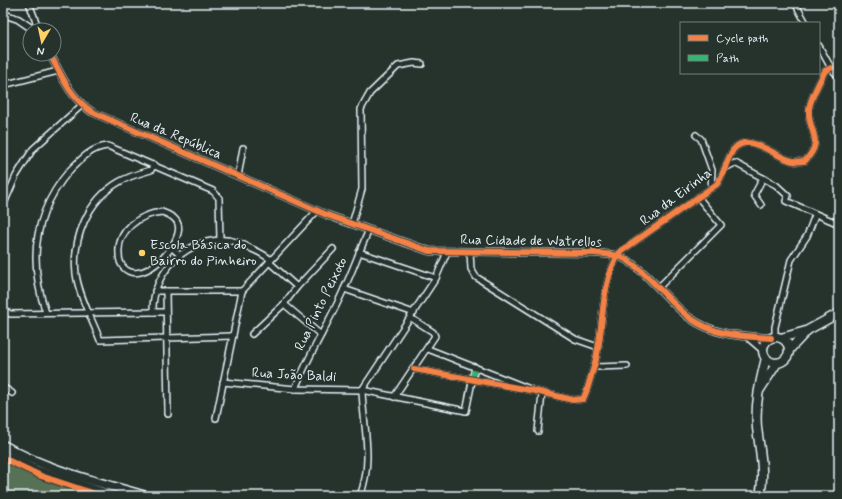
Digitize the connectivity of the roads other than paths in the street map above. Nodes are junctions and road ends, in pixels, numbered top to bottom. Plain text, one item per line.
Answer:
1 (29, 3) edge
2 (795, 3) edge
3 (3, 14) edge
4 (22, 22) edge
5 (36, 22) edge
6 (805, 22) edge
7 (820, 48) edge
8 (54, 62) edge
9 (422, 64) dead end
10 (831, 68) junction
11 (58, 71) junction
12 (839, 77) edge
13 (3, 85) edge
14 (82, 105) junction
15 (696, 135) dead end
16 (243, 148) dead end
17 (154, 166) junction
18 (725, 168) junction
19 (238, 176) junction
20 (763, 178) junction
21 (711, 188) junction
22 (698, 197) junction
23 (761, 205) dead end
24 (3, 206) edge
25 (317, 211) junction
26 (815, 215) junction
27 (352, 224) junction
28 (839, 224) edge
29 (369, 230) junction
30 (220, 240) junction
31 (172, 247) junction
32 (334, 249) dead end
33 (359, 252) junction
34 (447, 252) junction
35 (470, 252) junction
36 (180, 255) junction
37 (621, 257) junction
38 (270, 261) junction
39 (154, 266) junction
40 (163, 272) junction
41 (436, 278) junction
42 (297, 287) junction
43 (658, 288) junction
44 (344, 289) junction
45 (155, 291) junction
46 (166, 291) junction
47 (242, 291) junction
48 (284, 304) junction
49 (3, 309) edge
50 (153, 312) junction
51 (166, 312) junction
52 (414, 312) junction
53 (46, 313) junction
54 (90, 313) junction
55 (839, 313) edge
56 (411, 318) junction
57 (806, 331) junction
58 (252, 334) dead end
59 (233, 336) junction
60 (321, 336) junction
61 (749, 338) junction
62 (776, 338) junction
63 (167, 339) junction
64 (598, 348) junction
65 (428, 349) junction
66 (789, 350) junction
67 (764, 354) junction
68 (777, 363) junction
69 (627, 366) dead end
70 (476, 367) junction
71 (596, 367) junction
72 (414, 369) junction
73 (472, 380) junction
74 (223, 382) junction
75 (3, 387) edge
76 (295, 389) junction
77 (362, 390) junction
78 (535, 391) junction
79 (12, 393) dead end
80 (758, 393) junction
81 (542, 394) junction
82 (394, 397) junction
83 (168, 414) dead end
84 (216, 418) dead end
85 (538, 431) dead end
86 (3, 444) edge
87 (3, 454) edge
88 (114, 496) edge
89 (146, 496) edge
90 (360, 496) edge
91 (760, 496) edge

1 - 5 street
2 - 6 street
3 - 4 street
7 - 10 street
8 - 11 street, Rua da República
9 - 27 street
10 - 12 street
10 - 18 street, Rua da Eirinha
11 - 13 street
11 - 14 street, Rua da República
14 - 19 street, Rua da República
14 - 24 street
15 - 21 street
16 - 19 street
17 - 30 street
17 - 53 street
17 - 54 street
18 - 20 street
18 - 21 street, Rua da Eirinha
19 - 25 street, Rua da República
20 - 23 street
20 - 26 street
21 - 22 street, Rua da Eirinha
22 - 37 street, Rua da Eirinha
22 - 43 street
25 - 27 street, Rua Cidade de Watrellos
25 - 38 street
26 - 28 street
26 - 62 street
27 - 29 street, Rua Cidade de Watrellos
29 - 33 street, Rua Pinto Peixoto
29 - 34 street, Rua Cidade de Watrellos
30 - 36 street
30 - 38 street
31 - 36 street
31 - 39 street
31 - 39 street
32 - 42 street
33 - 41 street
33 - 44 street, Rua Pinto Peixoto
34 - 35 street, Rua Cidade de Watrellos
34 - 41 street
35 - 37 street, Rua Cidade de Watrellos
35 - 64 street
36 - 40 street
37 - 43 street
37 - 64 street
38 - 42 street
38 - 47 street
39 - 40 street
40 - 45 street
41 - 52 street
42 - 48 street
43 - 61 street
44 - 52 street
44 - 60 street, Rua Pinto Peixoto
45 - 46 street
45 - 50 street
46 - 47 street
46 - 51 street
47 - 59 street
48 - 58 street
48 - 60 street
49 - 53 street
50 - 51 street
50 - 54 street
51 - 63 street
52 - 56 street
53 - 54 street
54 - 63 street
55 - 57 main road
56 - 65 street
56 - 77 street
57 - 62 main road
57 - 66 main road
59 - 63 street
59 - 74 street
60 - 76 street, Rua Pinto Peixoto
61 - 62 street
61 - 67 street
62 - 66 main road
62 - 67 main road
63 - 83 street
64 - 71 street
65 - 70 street
65 - 72 street
66 - 68 main road
67 - 68 main road
67 - 80 main road
68 - 80 main road
69 - 71 street
70 - 73 street
70 - 78 street
71 - 81 street
72 - 73 street
72 - 82 street
73 - 78 street
73 - 82 street, Rua João Baldi
74 - 76 street, Rua João Baldi
74 - 84 street
75 - 79 street
76 - 77 street, Rua João Baldi
77 - 82 street, Rua João Baldi
77 - 90 street
78 - 81 street
80 - 91 main road
81 - 85 street
86 - 89 main road
87 - 88 main road

